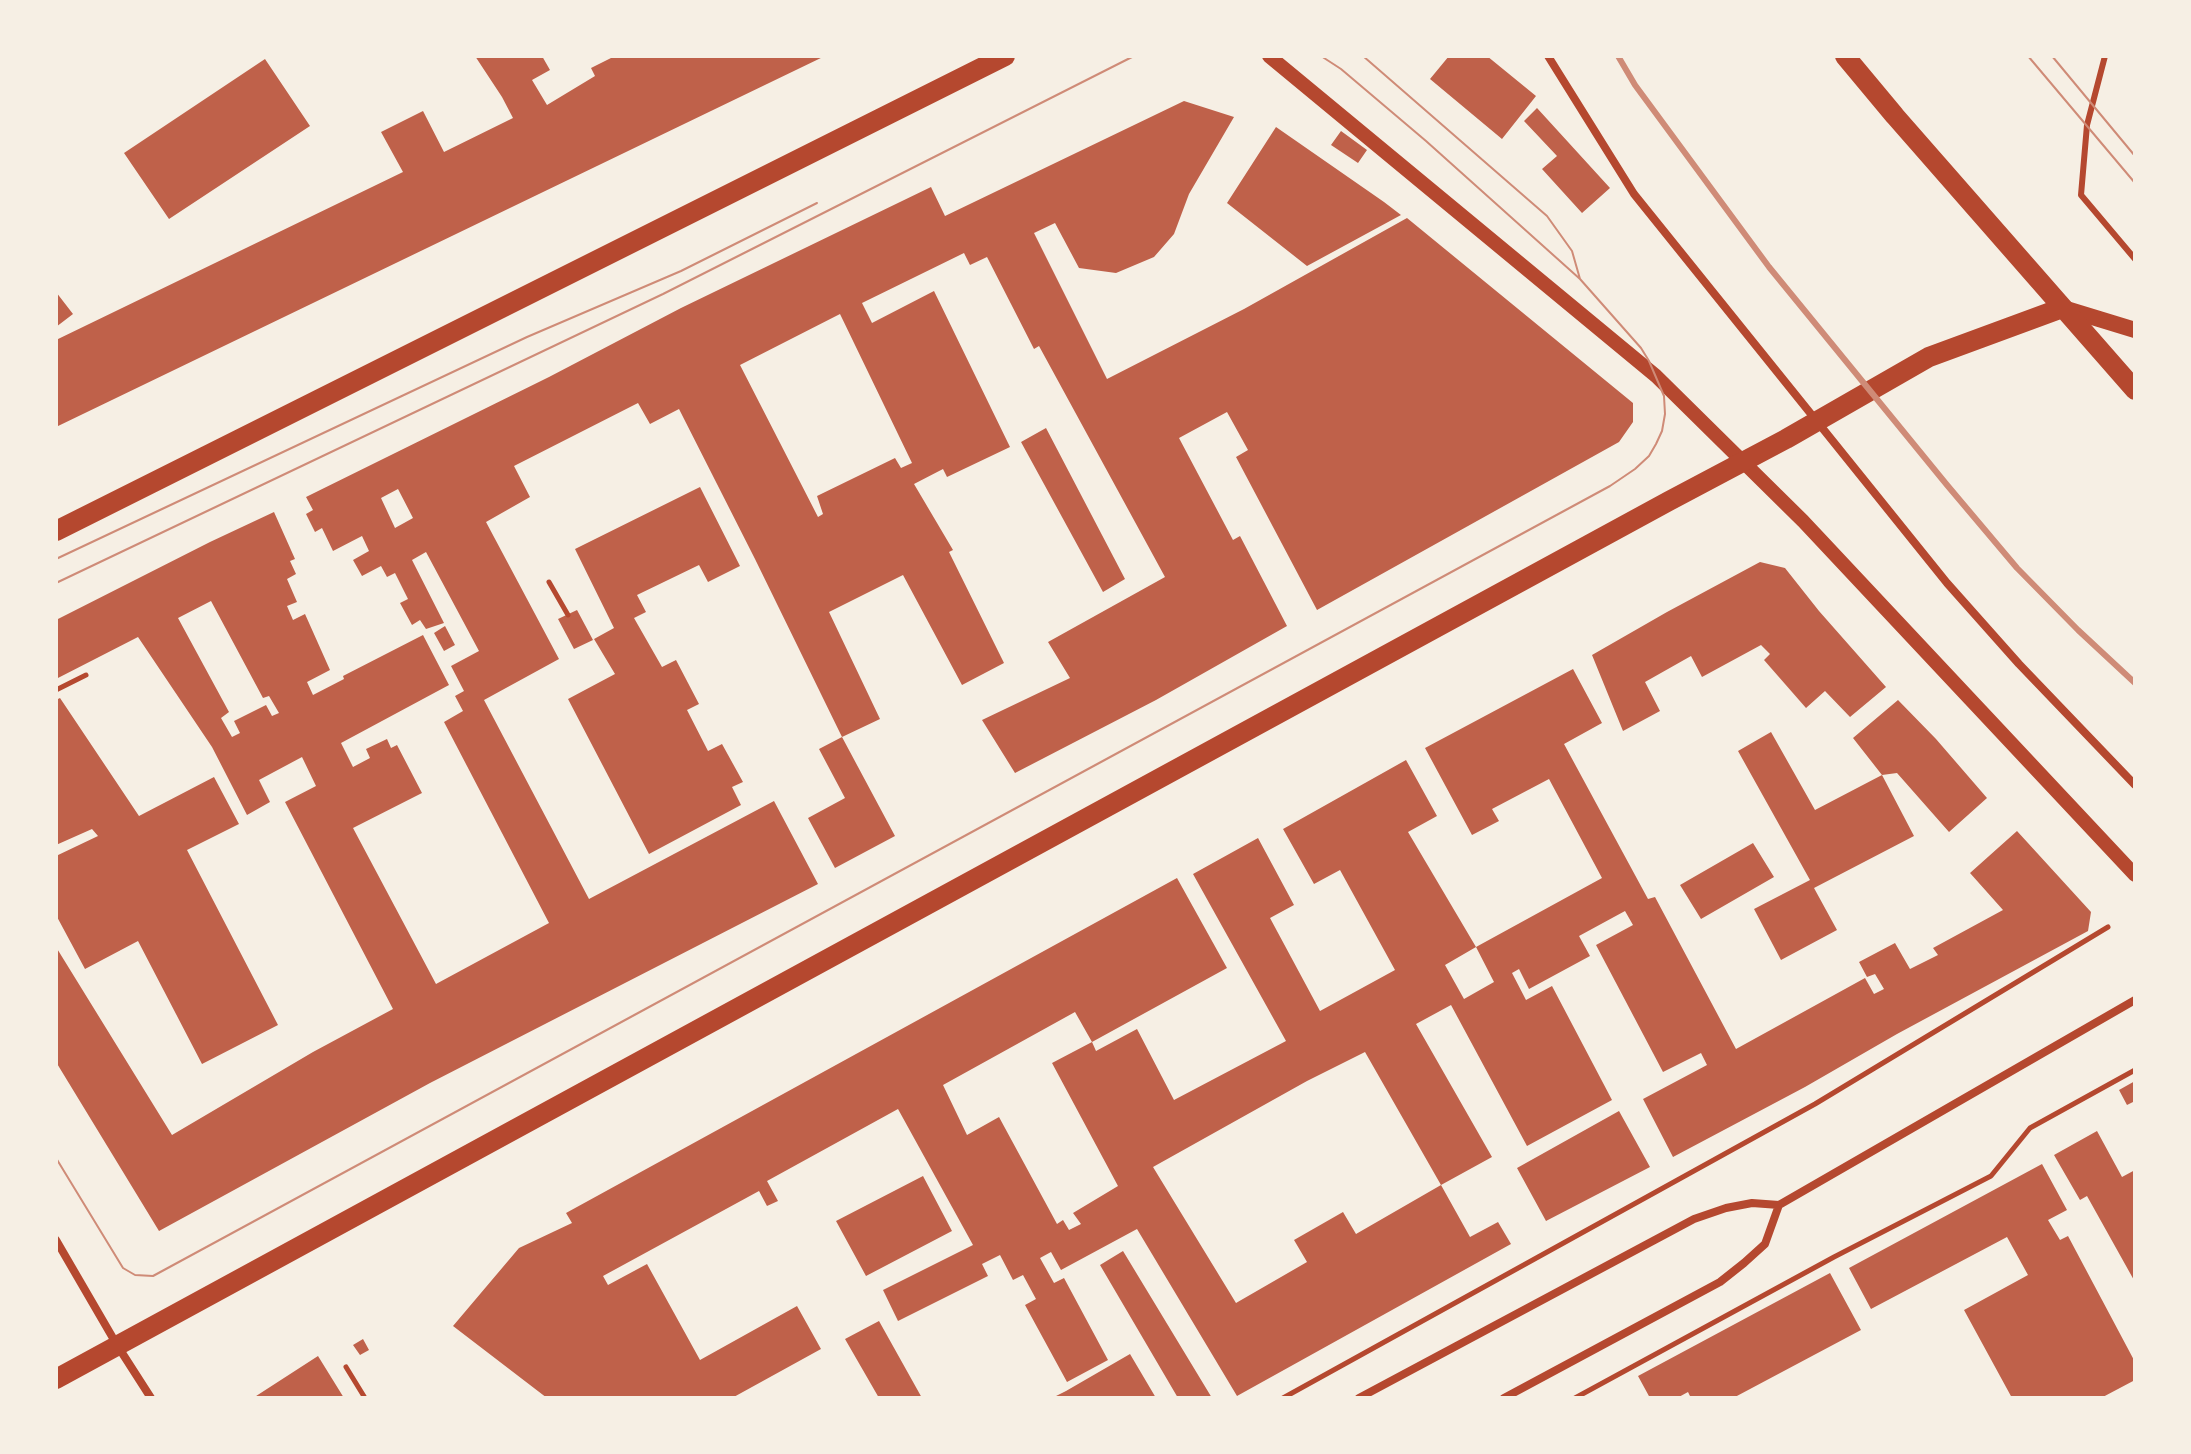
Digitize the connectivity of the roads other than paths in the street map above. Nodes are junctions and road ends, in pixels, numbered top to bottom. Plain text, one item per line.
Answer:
1 (1005, 56) edge
2 (1269, 56) edge
3 (1548, 56) edge
4 (1845, 56) edge
5 (2105, 56) edge
6 (2135, 259) edge
7 (2062, 308) junction
8 (2135, 330) edge
9 (2135, 390) edge
10 (1742, 462) junction
11 (56, 531) edge
12 (2135, 785) edge
13 (2135, 875) edge
14 (2135, 1000) edge
15 (1779, 1205) junction
16 (56, 1240) edge
17 (117, 1345) junction
18 (56, 1379) edge
19 (151, 1398) edge
20 (1359, 1398) edge
21 (1504, 1398) edge

1 - 11 main road
2 - 10 street
3 - 12 street
4 - 7 main road
5 - 6 lane
7 - 8 main road
7 - 9 main road
7 - 10 main road
10 - 13 street
10 - 17 main road
14 - 15 street
15 - 20 street
15 - 21 street
16 - 17 street
17 - 18 main road
17 - 19 street

